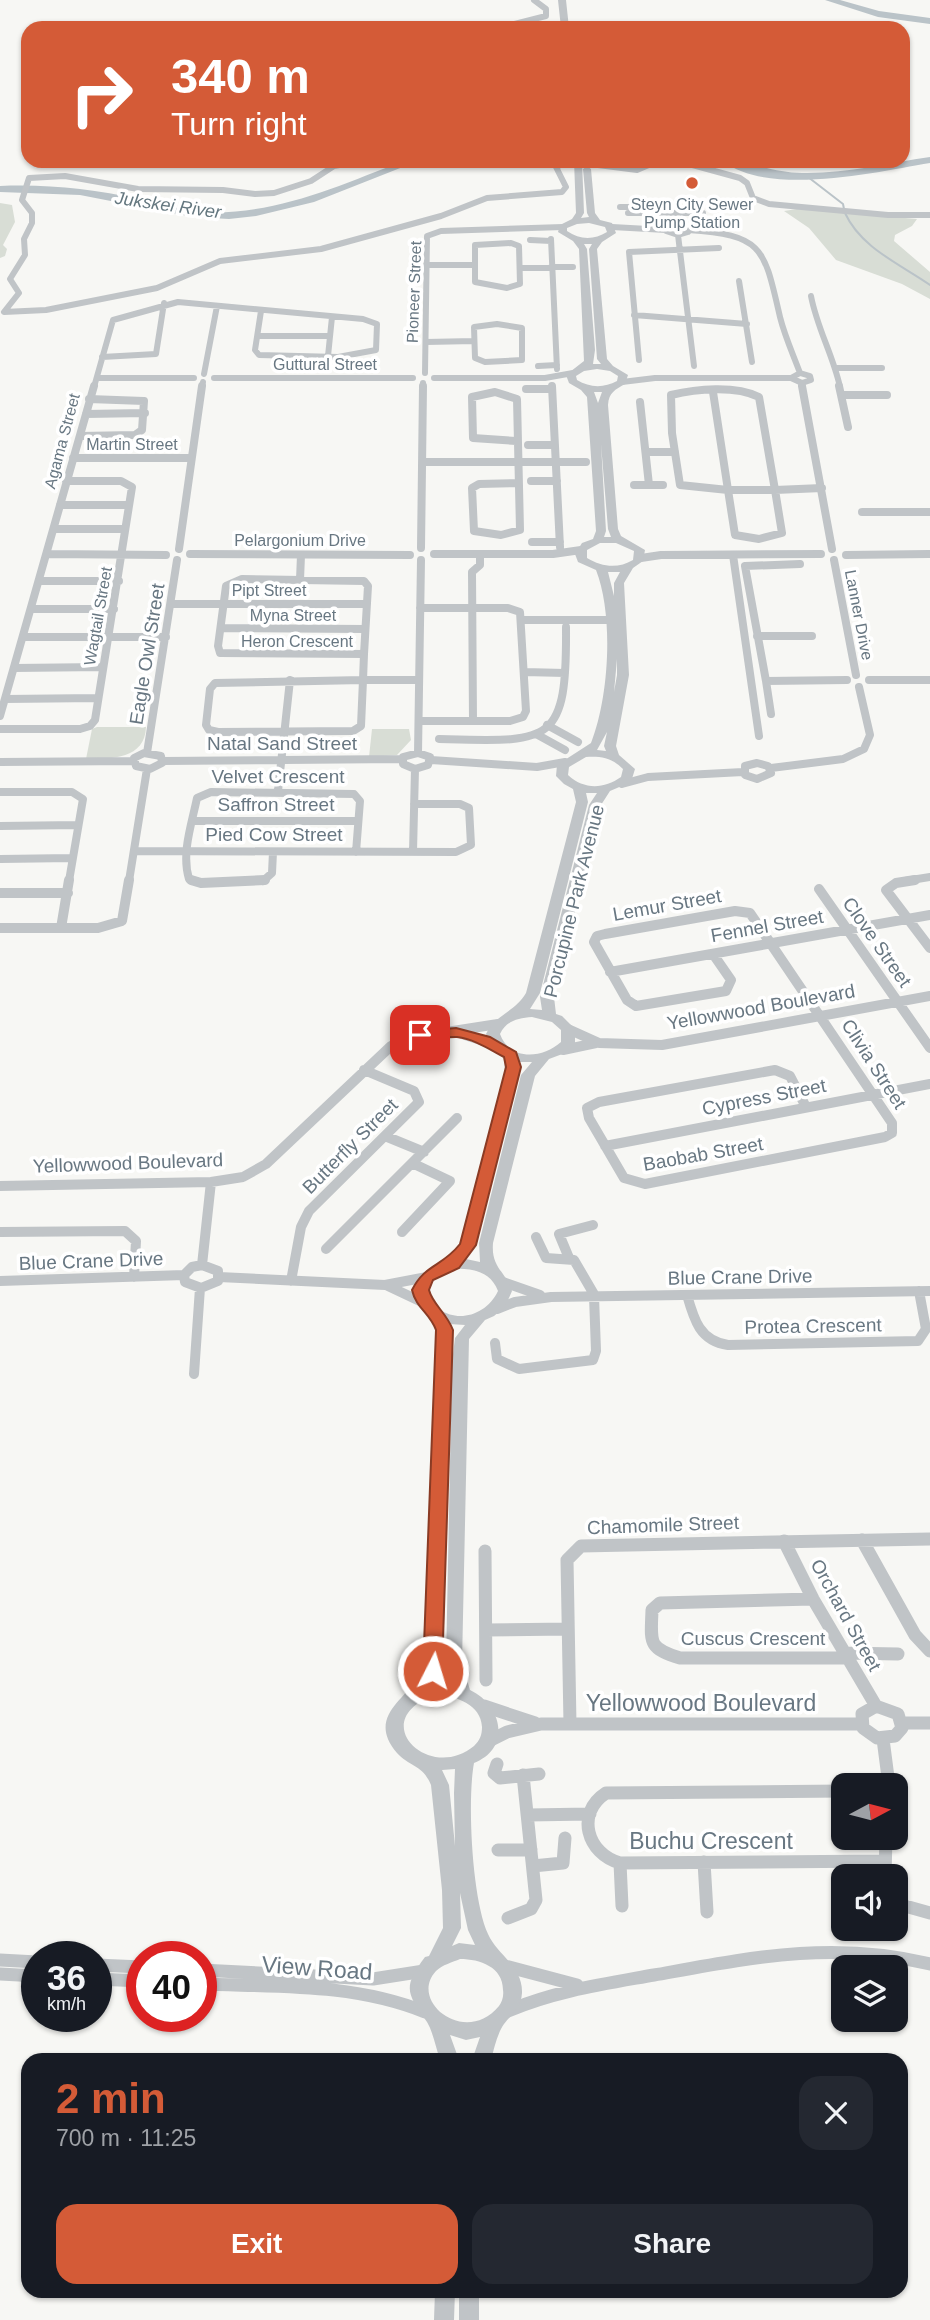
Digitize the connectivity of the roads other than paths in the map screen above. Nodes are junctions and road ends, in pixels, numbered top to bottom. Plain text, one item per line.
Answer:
1 (534, 0) edge
2 (562, 0) edge
3 (572, 0) edge
4 (530, 21) edge
5 (564, 21) edge
6 (574, 21) edge
7 (331, 168) edge
8 (556, 168) edge
9 (578, 168) edge
10 (587, 168) edge
11 (621, 168) edge
12 (642, 168) edge
13 (704, 168) edge
14 (620, 207) dead end
15 (703, 213) dead end
16 (628, 214) dead end
17 (674, 214) junction
18 (930, 215) edge
19 (575, 221) junction
20 (596, 221) junction
21 (676, 226) junction
22 (612, 230) junction
23 (666, 230) junction
24 (688, 230) junction
25 (563, 231) junction
26 (678, 234) junction
27 (576, 239) junction
28 (530, 240) dead end
29 (598, 240) junction
30 (679, 248) junction
31 (719, 248) dead end
32 (426, 265) junction
33 (474, 265) junction
34 (551, 267) junction
35 (573, 267) dead end
36 (525, 268) junction
37 (739, 281) dead end
38 (811, 296) dead end
39 (164, 303) junction
40 (217, 306) junction
41 (261, 311) junction
42 (634, 315) junction
43 (331, 317) junction
44 (687, 320) junction
45 (747, 324) junction
46 (258, 336) junction
47 (330, 336) junction
48 (474, 341) junction
49 (426, 342) junction
50 (328, 356) junction
51 (102, 357) junction
52 (639, 360) dead end
53 (752, 362) dead end
54 (538, 366) dead end
55 (694, 366) dead end
56 (608, 368) junction
57 (835, 368) junction
58 (882, 368) dead end
59 (425, 373) junction
60 (576, 375) junction
61 (621, 377) junction
62 (97, 378) junction
63 (204, 378) junction
64 (413, 378) junction
65 (435, 378) junction
66 (801, 378) junction
67 (836, 378) junction
68 (423, 383) junction
69 (585, 388) junction
70 (610, 388) junction
71 (526, 389) dead end
72 (713, 392) junction
73 (841, 395) junction
74 (887, 395) dead end
75 (89, 399) junction
76 (640, 402) dead end
77 (145, 413) junction
78 (86, 414) junction
79 (848, 427) dead end
80 (80, 436) junction
81 (516, 441) junction
82 (555, 444) junction
83 (528, 445) dead end
84 (647, 452) junction
85 (675, 452) junction
86 (73, 458) junction
87 (191, 458) junction
88 (422, 462) junction
89 (517, 462) junction
90 (556, 462) junction
91 (586, 462) dead end
92 (66, 481) junction
93 (531, 481) dead end
94 (557, 481) junction
95 (518, 483) junction
96 (634, 485) dead end
97 (649, 485) junction
98 (663, 485) dead end
99 (822, 488) junction
100 (726, 489) junction
101 (774, 489) junction
102 (61, 505) junction
103 (128, 505) junction
104 (862, 512) dead end
105 (930, 512) edge
106 (125, 529) junction
107 (54, 530) junction
108 (597, 541) junction
109 (625, 541) junction
110 (532, 542) dead end
111 (421, 548) junction
112 (179, 549) junction
113 (832, 549) junction
114 (47, 554) junction
115 (122, 554) junction
116 (190, 554) junction
117 (434, 554) junction
118 (480, 554) junction
119 (641, 554) junction
120 (821, 554) junction
121 (929, 554) edge
122 (166, 555) junction
123 (302, 555) junction
124 (410, 555) junction
125 (582, 555) junction
126 (733, 555) junction
127 (846, 555) junction
128 (177, 560) junction
129 (421, 560) junction
130 (834, 561) junction
131 (800, 564) dead end
132 (628, 567) junction
133 (601, 568) junction
134 (300, 580) junction
135 (39, 581) junction
136 (119, 581) junction
137 (171, 604) junction
138 (224, 604) junction
139 (367, 604) junction
140 (420, 608) junction
141 (472, 608) junction
142 (32, 609) junction
143 (114, 609) junction
144 (522, 620) junction
145 (610, 620) junction
146 (545, 626) dead end
147 (566, 626) junction
148 (594, 626) dead end
149 (220, 628) junction
150 (365, 629) junction
151 (757, 636) junction
152 (812, 636) dead end
153 (24, 637) junction
154 (166, 637) junction
155 (109, 638) junction
156 (364, 654) junction
157 (103, 667) junction
158 (14, 668) junction
159 (524, 673) junction
160 (565, 673) junction
161 (856, 675) junction
162 (290, 680) junction
163 (419, 680) junction
164 (846, 680) junction
165 (869, 680) junction
166 (930, 680) edge
167 (364, 681) junction
168 (766, 681) junction
169 (859, 687) junction
170 (98, 698) junction
171 (5, 699) junction
172 (771, 714) dead end
173 (0, 716) edge
174 (419, 721) junction
175 (473, 721) junction
176 (547, 725) junction
177 (439, 727) dead end
178 (0, 729) edge
179 (284, 731) junction
180 (536, 734) junction
181 (759, 736) dead end
182 (578, 742) dead end
183 (147, 753) junction
184 (418, 753) junction
185 (583, 754) junction
186 (565, 756) junction
187 (614, 756) junction
188 (401, 759) junction
189 (431, 760) junction
190 (133, 761) junction
191 (163, 761) junction
192 (281, 761) junction
193 (0, 762) edge
194 (626, 764) junction
195 (537, 767) junction
196 (771, 768) junction
197 (147, 769) junction
198 (415, 769) junction
199 (743, 772) junction
200 (657, 776) junction
201 (565, 779) junction
202 (622, 784) junction
203 (579, 788) junction
204 (606, 789) junction
205 (278, 791) junction
206 (0, 792) edge
207 (414, 804) junction
208 (193, 821) junction
209 (358, 821) junction
210 (78, 825) junction
211 (0, 826) edge
212 (135, 851) junction
213 (188, 852) junction
214 (273, 852) junction
215 (356, 852) junction
216 (413, 852) junction
217 (72, 858) junction
218 (0, 859) edge
219 (930, 877) edge
220 (819, 889) dead end
221 (0, 893) edge
222 (68, 893) junction
223 (754, 915) joint
224 (930, 915) edge
225 (906, 919) junction
226 (0, 928) edge
227 (61, 928) junction
228 (847, 930) junction
229 (773, 943) junction
230 (930, 948) edge
231 (713, 954) junction
232 (610, 972) junction
233 (930, 996) edge
234 (897, 1002) junction
235 (549, 1015) junction
236 (512, 1016) junction
237 (822, 1016) junction
238 (498, 1024) junction
239 (568, 1029) junction
240 (456, 1033) junction
241 (599, 1043) junction
242 (496, 1045) junction
243 (930, 1048) edge
244 (563, 1050) junction
245 (511, 1055) junction
246 (543, 1058) junction
247 (364, 1070) junction
248 (930, 1084) edge
249 (873, 1094) junction
250 (806, 1107) junction
251 (457, 1118) dead end
252 (894, 1127) joint
253 (385, 1136) junction
254 (605, 1146) junction
255 (424, 1152) junction
256 (412, 1163) junction
257 (211, 1181) junction
258 (0, 1186) edge
259 (593, 1225) dead end
260 (0, 1232) edge
261 (402, 1233) dead end
262 (536, 1237) dead end
263 (326, 1250) dead end
264 (569, 1258) junction
265 (453, 1264) junction
266 (202, 1265) junction
267 (490, 1270) junction
268 (184, 1275) junction
269 (134, 1277) junction
270 (219, 1277) junction
271 (427, 1277) junction
272 (0, 1281) edge
273 (291, 1281) junction
274 (503, 1282) junction
275 (385, 1285) junction
276 (200, 1288) junction
277 (925, 1291) edge
278 (687, 1295) junction
279 (594, 1296) junction
280 (551, 1297) junction
281 (424, 1303) junction
282 (497, 1308) junction
283 (439, 1315) junction
284 (479, 1318) junction
285 (495, 1343) dead end
286 (194, 1374) dead end
287 (930, 1539) edge
288 (862, 1540) junction
289 (784, 1541) junction
290 (485, 1551) dead end
291 (813, 1599) junction
292 (568, 1629) junction
293 (486, 1630) junction
294 (930, 1651) edge
295 (898, 1654) dead end
296 (845, 1655) junction
297 (486, 1680) dead end
298 (463, 1691) junction
299 (414, 1695) junction
300 (484, 1706) junction
301 (876, 1706) junction
302 (902, 1723) junction
303 (930, 1723) edge
304 (541, 1724) junction
305 (570, 1724) junction
306 (860, 1724) junction
307 (883, 1738) junction
308 (487, 1742) junction
309 (418, 1759) junction
310 (466, 1759) junction
311 (497, 1764) dead end
312 (887, 1773) edge
313 (539, 1774) dead end
314 (523, 1775) junction
315 (831, 1791) edge
316 (590, 1814) junction
317 (528, 1815) junction
318 (565, 1838) dead end
319 (498, 1850) dead end
320 (531, 1850) junction
321 (885, 1850) edge
322 (884, 1861) junction
323 (704, 1862) junction
324 (620, 1863) junction
325 (884, 1864) edge
326 (533, 1866) junction
327 (622, 1906) dead end
328 (908, 1907) edge
329 (707, 1912) dead end
330 (930, 1913) edge
331 (508, 1918) dead end
332 (0, 1960) edge
333 (21, 1961) edge
334 (497, 1962) junction
335 (930, 1964) edge
336 (430, 1965) junction
337 (217, 1971) edge
338 (0, 1974) edge
339 (21, 1975) edge
340 (217, 1985) edge
341 (583, 1986) junction
342 (431, 2017) junction
343 (500, 2017) junction
344 (447, 2053) edge
345 (484, 2053) edge
346 (445, 2298) edge
347 (469, 2298) edge
348 (444, 2320) edge
349 (468, 2320) edge

1 - 4 street
2 - 5 street
3 - 6 street
7 - 8 street
9 - 19 street
10 - 20 street
11 - 12 street
13 - 18 street
14 - 17 street
15 - 17 street
16 - 17 street
17 - 21 street
19 - 20 street
19 - 25 street
20 - 22 street
21 - 23 street
21 - 24 street
22 - 23 street
22 - 29 street
23 - 26 street
24 - 26 street
24 - 66 street
25 - 27 street
25 - 32 street, Pioneer Street
26 - 30 street
27 - 29 street
27 - 60 street
28 - 34 street
29 - 56 street
30 - 31 street
30 - 42 street
30 - 44 street
32 - 33 street
32 - 49 street, Pioneer Street
33 - 36 street
33 - 36 street
34 - 35 street
34 - 36 street
34 - 54 street
37 - 45 street
38 - 57 street
39 - 40 street, Agama Street
39 - 51 street, Agama Street
39 - 51 street
40 - 41 street, Agama Street
40 - 63 street
41 - 43 street, Agama Street
41 - 46 street
42 - 44 street
42 - 52 street
43 - 47 street
43 - 50 street, Agama Street
44 - 45 street
44 - 55 street
45 - 53 street
46 - 47 street
46 - 50 street
47 - 50 street
48 - 48 street
48 - 49 street
49 - 59 street, Pioneer Street
51 - 62 street, Agama Street
56 - 60 street
56 - 61 street
57 - 58 street
57 - 67 street
59 - 64 street
59 - 65 street
60 - 65 street
60 - 69 street
61 - 66 street
61 - 70 street
62 - 63 street
62 - 75 street, Agama Street
63 - 64 street, Guttural Street
63 - 87 street
64 - 68 street
65 - 68 street
66 - 67 street
66 - 99 street
67 - 73 street
68 - 88 street
69 - 70 street
69 - 108 street
70 - 109 street
71 - 82 street
72 - 85 street
72 - 100 street
72 - 101 street
73 - 74 street
73 - 79 street
75 - 77 street
75 - 78 street, Agama Street
76 - 84 street
77 - 78 street
77 - 80 street
78 - 80 street, Agama Street
80 - 86 street, Agama Street
81 - 81 street
81 - 89 street
82 - 83 street
82 - 90 street
84 - 85 street
84 - 97 street
85 - 100 street
86 - 87 street, Martin Street
86 - 92 street, Agama Street
87 - 112 street
88 - 89 street
88 - 111 street
89 - 90 street
89 - 95 street
90 - 91 street
90 - 94 street
92 - 102 street, Agama Street
92 - 103 street
93 - 94 street
94 - 110 street
95 - 95 street
96 - 97 street
97 - 98 street
99 - 101 street
99 - 113 street
100 - 101 street
100 - 101 street
102 - 103 street
102 - 107 street, Agama Street
103 - 106 street, Wagtail Street
104 - 105 street
106 - 107 street
106 - 115 street, Wagtail Street
107 - 114 street, Agama Street
108 - 109 street
108 - 125 street
109 - 119 street
111 - 117 street
111 - 124 street
112 - 116 street
112 - 122 street
113 - 120 street
113 - 127 street
114 - 115 street
114 - 135 street, Agama Street
115 - 122 street
115 - 136 street, Wagtail Street
116 - 123 street, Pelargonium Drive
116 - 128 street
117 - 118 street
117 - 129 street
118 - 125 street
118 - 141 street
119 - 126 street
119 - 132 street
120 - 126 street
120 - 130 street
121 - 127 street
122 - 128 street
123 - 124 street, Pelargonium Drive
123 - 134 street
124 - 129 street
125 - 133 street
126 - 181 street
127 - 130 street
128 - 137 street, Eagle Owl Street
129 - 140 street
130 - 161 street, Lanner Drive
131 - 151 street
132 - 133 street
132 - 187 street
133 - 145 street
134 - 138 street, Heron Crescent
134 - 139 street, Heron Crescent
135 - 136 street
135 - 142 street, Agama Street
136 - 143 street, Wagtail Street
137 - 138 street, Pipt Street
137 - 154 street, Eagle Owl Street
138 - 139 street, Pipt Street
138 - 149 street, Heron Crescent
139 - 150 street, Heron Crescent
140 - 141 street
140 - 163 street
141 - 144 street
141 - 175 street
142 - 143 street
142 - 153 street, Agama Street
143 - 155 street, Wagtail Street
144 - 145 street
144 - 159 street
145 - 185 street
146 - 147 street
147 - 148 street
147 - 160 street
149 - 150 street, Myna Street
149 - 156 street, Heron Crescent
150 - 156 street, Heron Crescent
151 - 152 street
151 - 168 street
153 - 155 street
153 - 158 street, Agama Street
154 - 155 street
154 - 183 street, Eagle Owl Street
155 - 157 street, Wagtail Street
156 - 167 street, Heron Crescent
157 - 158 street
157 - 170 street, Wagtail Street
158 - 171 street, Agama Street
159 - 160 street
159 - 175 street
160 - 176 street
161 - 164 street
161 - 165 street
162 - 167 street
162 - 179 street
162 - 179 street
163 - 167 street
163 - 174 street
164 - 168 street
164 - 169 street
165 - 166 street
165 - 169 street
167 - 179 street, Heron Crescent
168 - 172 street
169 - 196 street, Lanner Drive
170 - 171 street
170 - 178 street, Wagtail Street
171 - 173 street, Agama Street
174 - 175 street
174 - 184 street
176 - 180 street
176 - 182 street
177 - 180 street
179 - 192 street
180 - 186 street
183 - 190 street
183 - 191 street
184 - 188 street, Natal Sand Street
184 - 189 street
185 - 186 street
185 - 187 street
186 - 195 street
186 - 201 street
187 - 194 street
188 - 192 street, Natal Sand Street
188 - 198 street
189 - 195 street
189 - 198 street
190 - 193 street
190 - 197 street
191 - 192 street, Natal Sand Street
191 - 197 street
192 - 205 street
194 - 200 street
194 - 202 street
195 - 201 street
196 - 199 street
196 - 199 street
197 - 212 street
198 - 207 street
199 - 200 street
200 - 202 street
201 - 203 street
202 - 204 street
203 - 204 street
203 - 236 street, Porcupine Park Avenue
204 - 235 street, Porcupine Park Avenue
205 - 208 street, Velvet Crescent
205 - 209 street, Velvet Crescent
206 - 210 street
207 - 216 street
207 - 216 street, Pied Cow Street
208 - 209 street, Saffron Street
208 - 213 street, Velvet Crescent
209 - 215 street, Velvet Crescent
210 - 211 street
210 - 217 street
212 - 213 street, Pied Cow Street
212 - 227 street
213 - 214 street, Pied Cow Street
213 - 214 street
214 - 215 street, Pied Cow Street
215 - 216 street, Pied Cow Street
217 - 218 street
217 - 222 street
219 - 225 street
220 - 228 street, Clove Street
221 - 222 street
222 - 227 street
223 - 229 street, Clivia Street
223 - 232 street, Lemur Street
224 - 225 street, Fennel Street
225 - 228 street, Fennel Street
225 - 230 street
226 - 227 street
228 - 229 street, Fennel Street
228 - 234 street, Clove Street
229 - 231 street, Fennel Street
229 - 237 street, Clivia Street
231 - 232 street, Fennel Street
231 - 232 street, Lemur Street
233 - 234 street, Yellowwood Boulevard
234 - 237 street, Yellowwood Boulevard
234 - 243 street, Clove Street
235 - 236 street
235 - 239 street
236 - 238 street
237 - 241 street, Yellowwood Boulevard
237 - 249 street, Clivia Street
238 - 240 street, Yellowwood Boulevard
238 - 242 street
239 - 241 street, Yellowwood Boulevard
239 - 244 street
240 - 242 street, Yellowwood Boulevard
240 - 247 street, Yellowwood Boulevard
241 - 244 street, Yellowwood Boulevard
242 - 245 street
244 - 246 street
245 - 246 street
245 - 265 street
246 - 267 street
247 - 253 street, Butterfly Street
247 - 257 street, Yellowwood Boulevard
248 - 249 street, Cypress Street
249 - 250 street, Cypress Street
249 - 252 street, Clivia Street
250 - 254 street, Cypress Street
250 - 254 street, Baobab Street
251 - 255 street
252 - 254 street, Baobab Street
253 - 255 street
253 - 273 street, Butterfly Street
255 - 256 street
256 - 261 street
256 - 263 street
257 - 258 street, Yellowwood Boulevard
257 - 266 street
259 - 264 street
260 - 269 street
262 - 264 street
264 - 279 street
265 - 267 street
265 - 271 street
266 - 268 street
266 - 270 street
267 - 274 street
268 - 269 street, Blue Crane Drive
268 - 276 street
269 - 272 street, Blue Crane Drive
270 - 273 street
270 - 276 street
271 - 275 street
271 - 281 street
273 - 275 street
274 - 280 street, Blue Crane Drive
274 - 282 street
275 - 281 street
276 - 286 street
277 - 278 street, Blue Crane Drive
277 - 278 street, Protea Crescent
278 - 279 street, Blue Crane Drive
279 - 280 street, Blue Crane Drive
279 - 285 street
280 - 282 street, Blue Crane Drive
281 - 283 street
282 - 284 street
283 - 284 street
283 - 299 street
284 - 298 street
287 - 288 street, Chamomile Street
288 - 289 street, Chamomile Street
288 - 294 street
289 - 291 street, Orchard Street
289 - 292 street, Chamomile Street
290 - 293 street
291 - 296 street, Orchard Street
291 - 296 street, Cuscus Crescent
292 - 293 street
292 - 305 street, Chamomile Street
293 - 297 street
295 - 296 street, Cuscus Crescent
296 - 301 street, Orchard Street
298 - 299 street
298 - 300 street
299 - 309 street
300 - 304 street, Yellowwood Boulevard
300 - 308 street
301 - 302 street
301 - 306 street
302 - 303 street
302 - 307 street
304 - 305 street, Yellowwood Boulevard
304 - 308 street, Yellowwood Boulevard
305 - 306 street, Yellowwood Boulevard
306 - 307 street
307 - 312 street
308 - 310 street
309 - 310 street
309 - 336 street
310 - 334 street
311 - 314 street
313 - 314 street
314 - 317 street
315 - 316 street
316 - 317 street
316 - 324 street, Buchu Crescent
317 - 320 street
318 - 326 street
319 - 320 street
320 - 326 street
321 - 322 street
322 - 323 street, Buchu Crescent
322 - 325 street
323 - 324 street, Buchu Crescent
323 - 329 street
324 - 327 street
326 - 331 street
328 - 330 street
332 - 333 street
334 - 336 street
334 - 341 street
334 - 343 street
335 - 341 street
336 - 337 street, View Road
336 - 342 street
338 - 339 street
340 - 342 street, View Road
341 - 343 street
342 - 343 street
342 - 344 street
343 - 345 street
346 - 348 street
347 - 349 street

